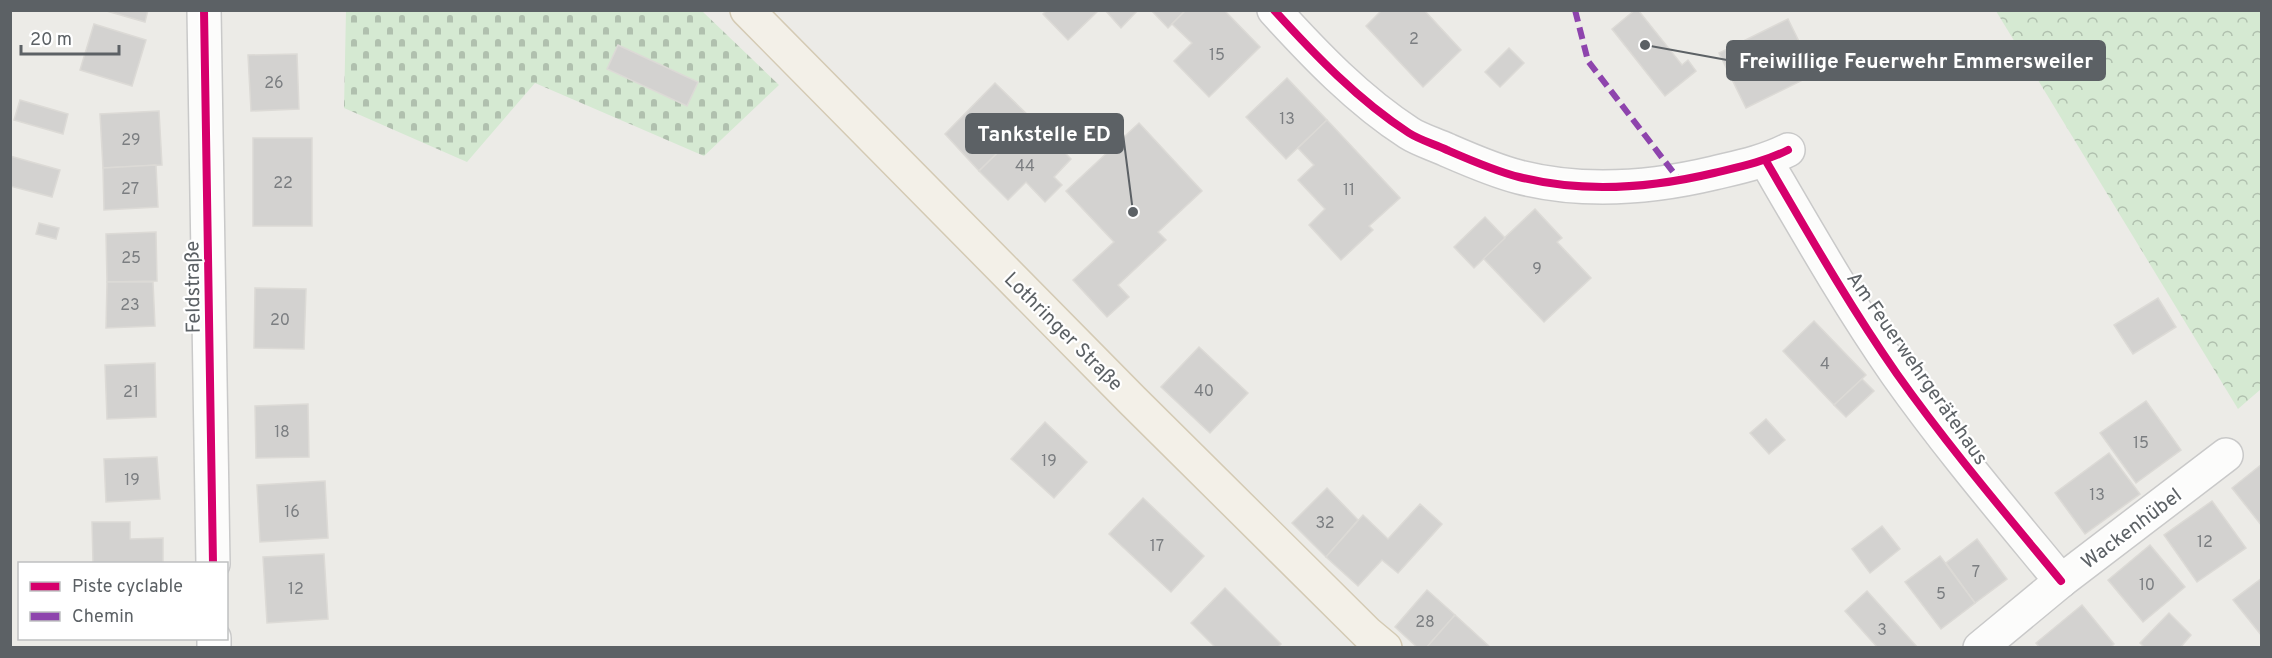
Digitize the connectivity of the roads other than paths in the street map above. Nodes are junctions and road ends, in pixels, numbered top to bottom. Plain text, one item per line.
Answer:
1 (204, 10) edge
2 (747, 10) edge
3 (1274, 10) edge
4 (2226, 454) dead end
5 (213, 562) edge
6 (2061, 581) junction
7 (1385, 648) edge
8 (1980, 648) edge

1 - 5 street, Feldstraße
2 - 7 main road, Lothringer Straße
3 - 6 street, Am Feuerwehrgerätehaus
4 - 6 street, Wackenhübel
6 - 8 street, Wackenhübel

